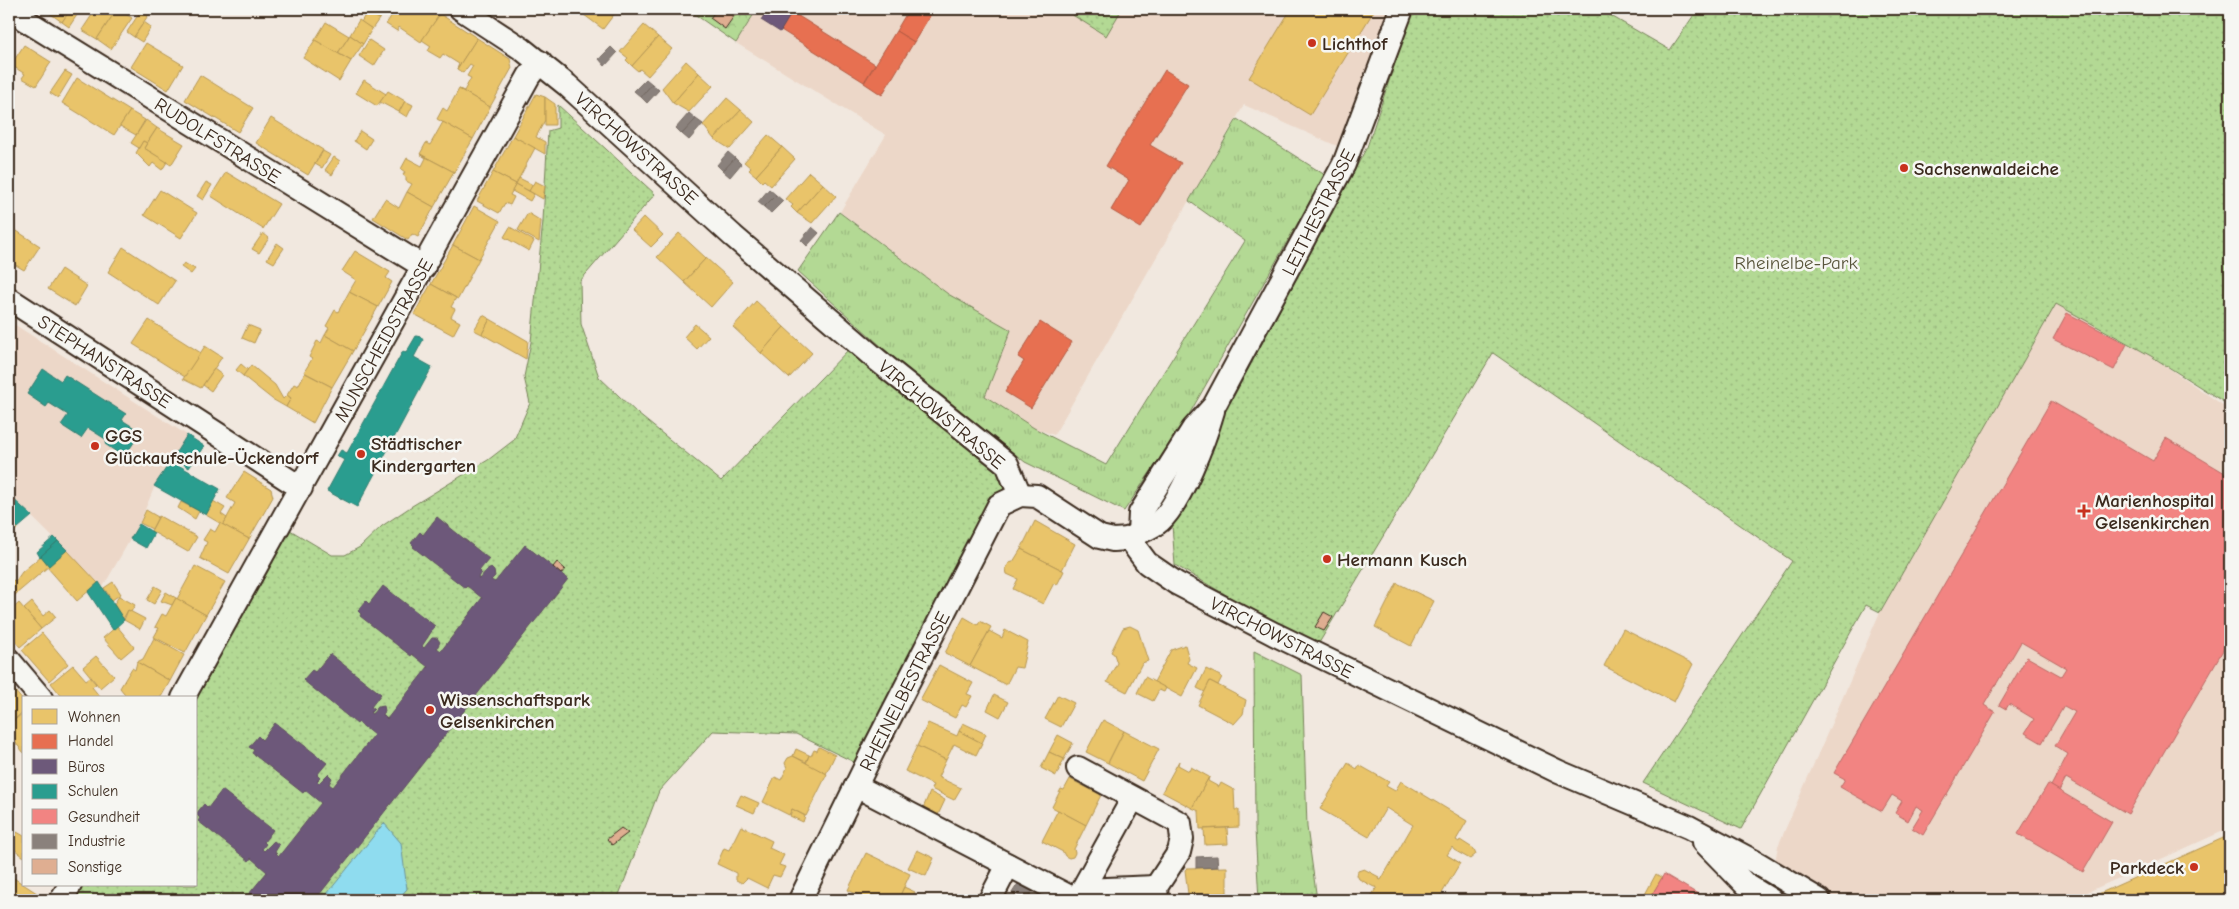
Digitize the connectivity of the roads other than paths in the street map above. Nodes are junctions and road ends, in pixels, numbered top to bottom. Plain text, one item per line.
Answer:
1 (15, 9) edge
2 (461, 9) edge
3 (1402, 9) edge
4 (540, 62) junction
5 (424, 268) junction
6 (9, 299) edge
7 (301, 488) junction
8 (1020, 495) junction
9 (1134, 535) junction
10 (9, 660) edge
11 (39, 696) edge
12 (184, 696) edge
13 (1078, 768) dead end
14 (856, 786) junction
15 (1132, 798) junction
16 (1689, 827) junction
17 (1008, 865) junction
18 (69, 886) edge
19 (1157, 894) edge
20 (1078, 897) edge
21 (61, 900) edge
22 (800, 900) edge
23 (990, 900) edge
24 (1772, 900) edge
25 (1819, 900) edge

1 - 5 street, RUDOLFSTRASSE
2 - 4 street, VIRCHOWSTRASSE
3 - 9 street, LEITHESTRASSE
4 - 5 street, MUNSCHEIDSTRASSE
4 - 8 street, VIRCHOWSTRASSE
5 - 7 street, MUNSCHEIDSTRASSE
6 - 7 street, STEPHANSTRASSE
7 - 12 street, MUNSCHEIDSTRASSE
8 - 9 street
8 - 14 street, RHEINELBESTRASSE
9 - 16 street, VIRCHOWSTRASSE
10 - 11 street
13 - 15 street
14 - 17 street
14 - 22 street, RHEINELBESTRASSE
15 - 19 street
15 - 20 street
16 - 24 street, VIRCHOWSTRASSE
16 - 25 street, VIRCHOWSTRASSE
17 - 20 street
17 - 23 street
18 - 21 street
19 - 20 street

